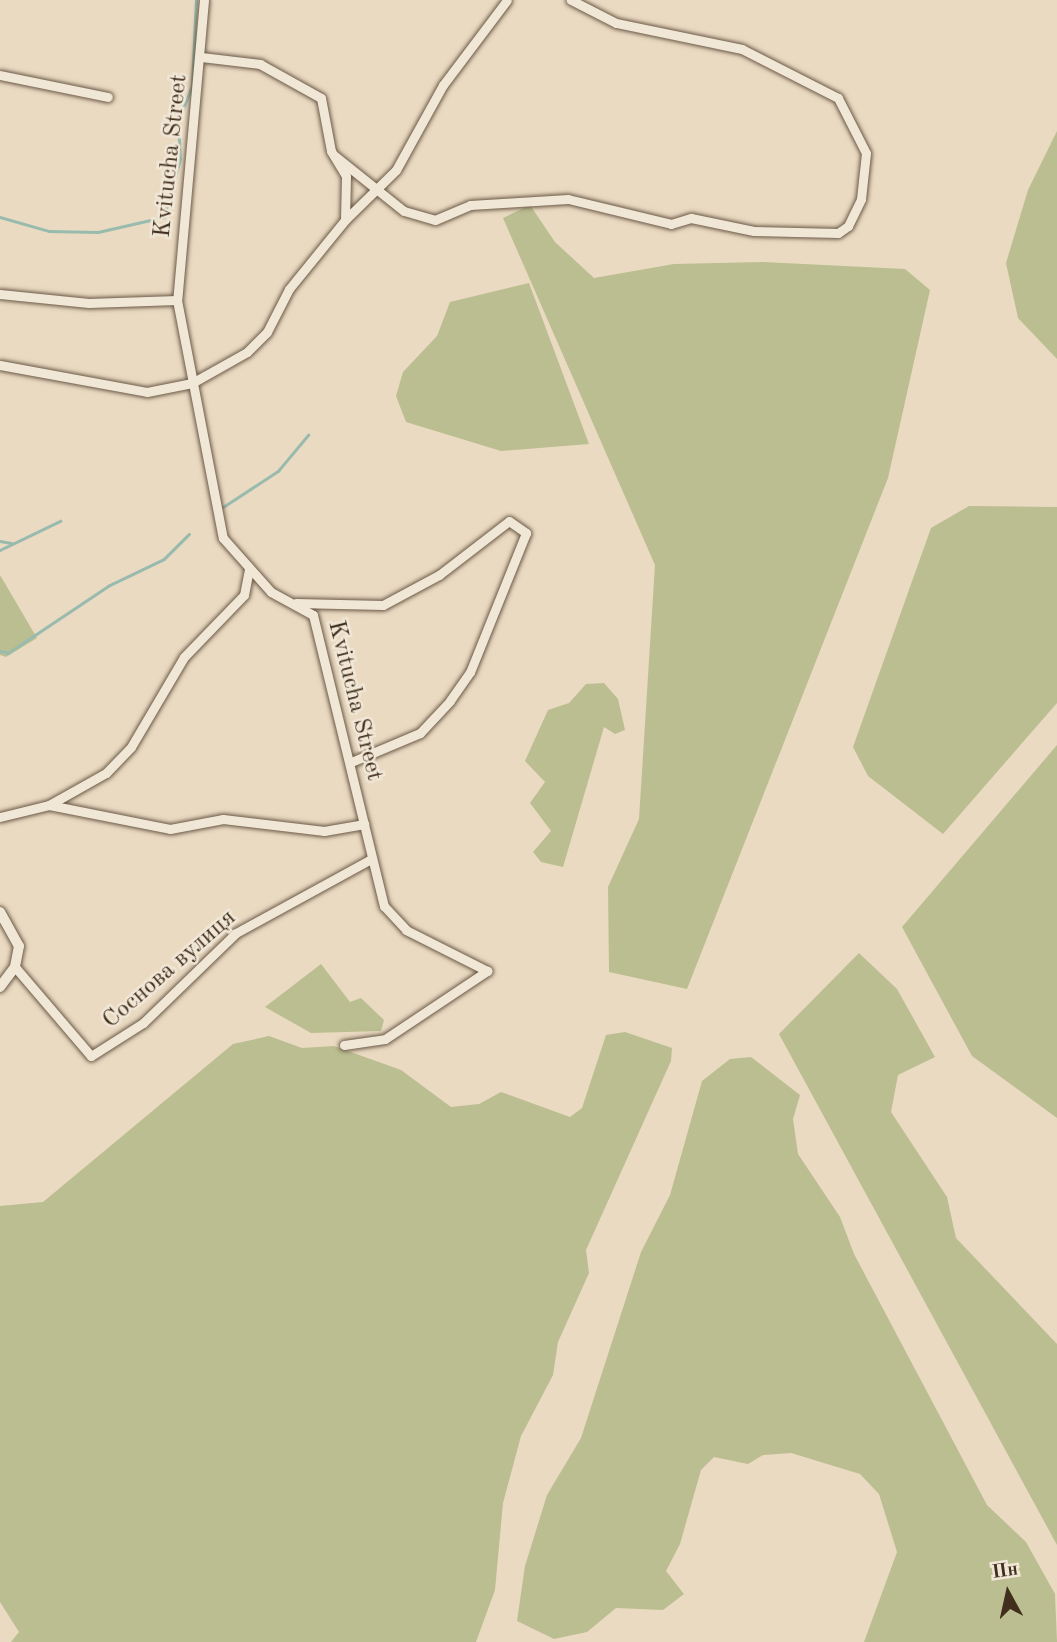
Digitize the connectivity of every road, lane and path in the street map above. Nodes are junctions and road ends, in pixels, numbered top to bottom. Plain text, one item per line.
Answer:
1 (204, 0) edge
2 (571, 0) edge
3 (506, 1) edge
4 (201, 57) junction
5 (0, 75) edge
6 (108, 97) dead end
7 (335, 156) junction
8 (380, 189) junction
9 (345, 220) junction
10 (0, 294) edge
11 (177, 300) junction
12 (0, 365) edge
13 (192, 383) junction
14 (249, 569) junction
15 (295, 603) junction
16 (351, 762) junction
17 (49, 805) junction
18 (0, 817) edge
19 (364, 824) junction
20 (371, 859) junction
21 (0, 912) edge
22 (15, 967) junction
23 (0, 987) edge
24 (344, 1045) dead end

1 - 4 street, Kvitucha Street
2 - 8 street
3 - 8 street
4 - 7 street, Kvitucha Street
4 - 11 street, Kvitucha Street
5 - 6 street
7 - 8 street
7 - 9 street, Kvitucha Street
8 - 9 street
9 - 13 street
10 - 11 street
11 - 13 street, Kvitucha Street
12 - 13 street
13 - 14 street, Kvitucha Street
14 - 15 street, Kvitucha Street
14 - 17 street
15 - 16 street, Kvitucha Street
15 - 16 street
16 - 19 street, Kvitucha Street
17 - 18 street
17 - 19 street
19 - 20 street, Kvitucha Street
20 - 22 street, Соснова вулиця
20 - 24 street, Kvitucha Street
21 - 22 street
22 - 23 street

